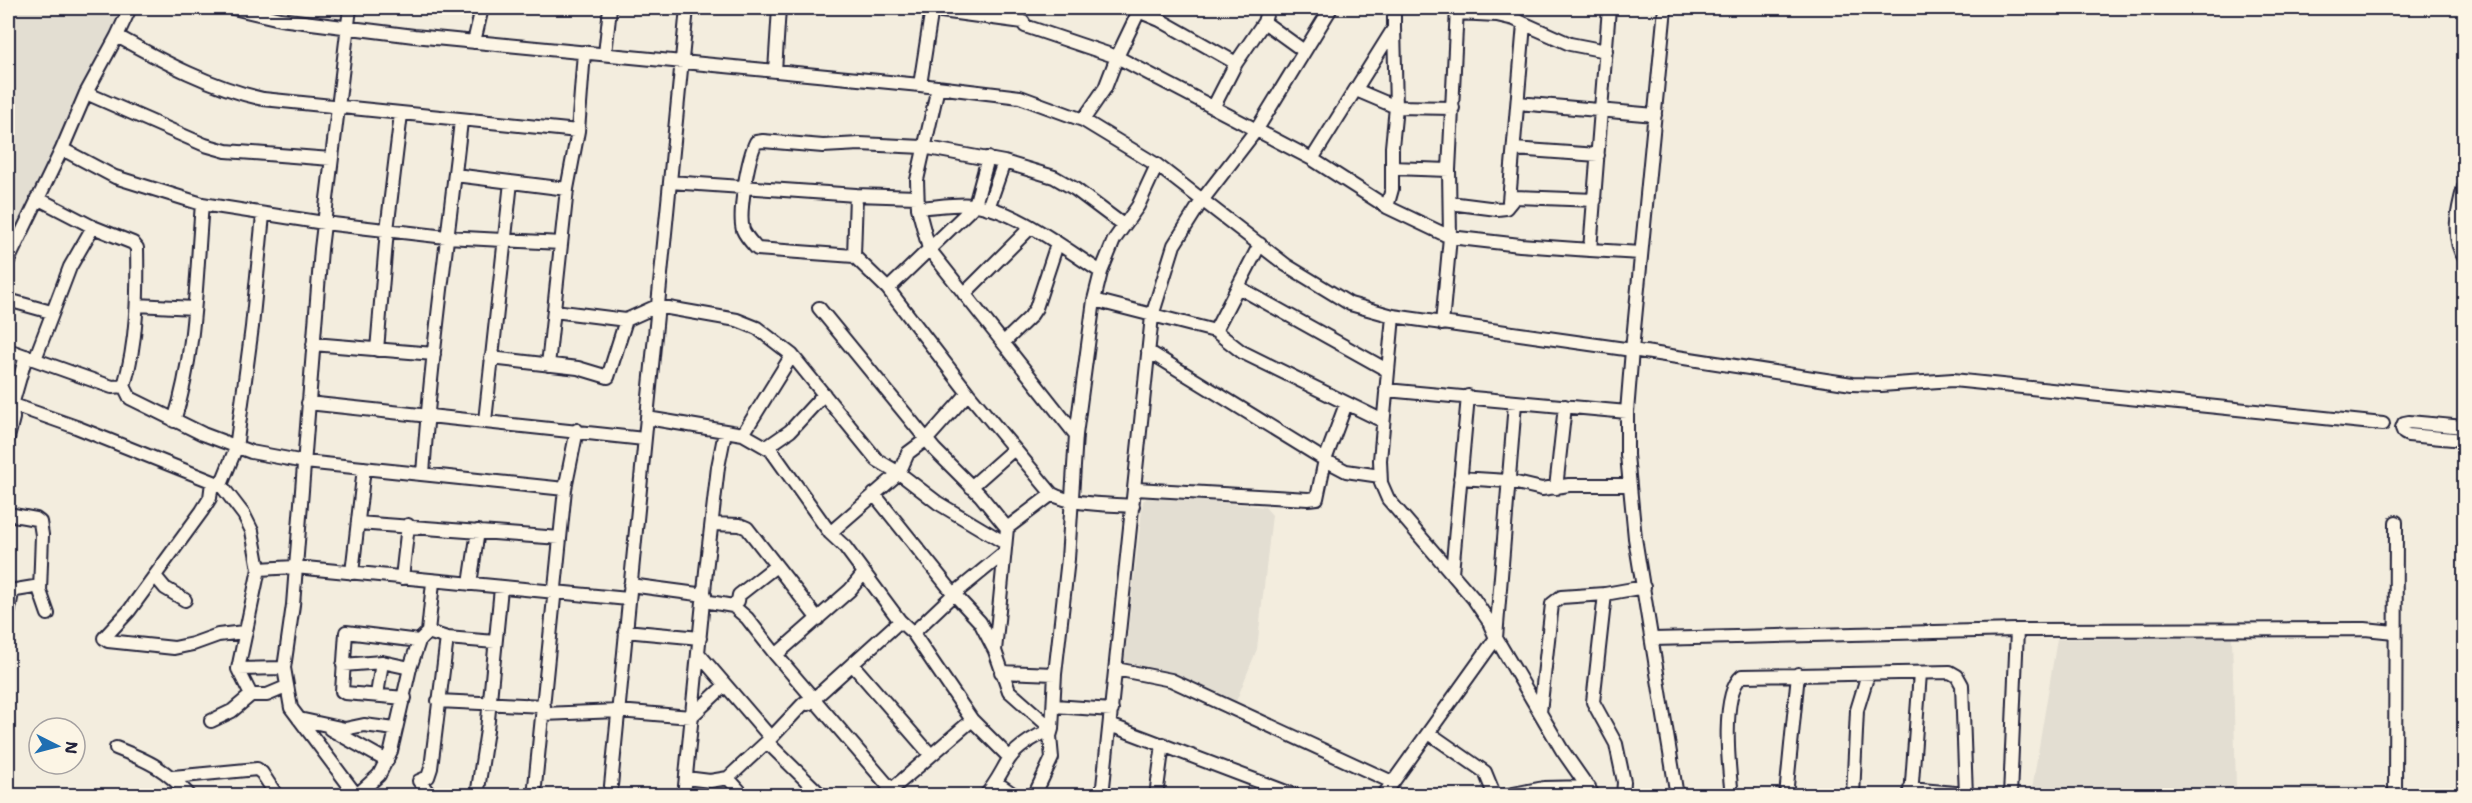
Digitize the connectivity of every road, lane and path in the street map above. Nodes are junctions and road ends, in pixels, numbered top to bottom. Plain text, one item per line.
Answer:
1 (130, 8) edge
2 (233, 8) edge
3 (350, 8) edge
4 (482, 8) edge
5 (610, 8) edge
6 (687, 8) edge
7 (778, 8) edge
8 (927, 8) edge
9 (1268, 8) edge
10 (1331, 8) edge
11 (1394, 8) edge
12 (1609, 8) edge
13 (1665, 8) edge
14 (1135, 9) edge
15 (1457, 10) edge
16 (1264, 22) junction
17 (1524, 24) junction
18 (347, 28) junction
19 (1394, 28) junction
20 (117, 36) junction
21 (474, 42) junction
22 (1304, 51) junction
23 (1606, 51) junction
24 (584, 52) junction
25 (605, 54) junction
26 (1117, 57) junction
27 (682, 61) junction
28 (1236, 63) junction
29 (774, 71) junction
30 (920, 85) junction
31 (938, 87) junction
32 (1356, 90) junction
33 (86, 93) junction
34 (1518, 102) junction
35 (1214, 106) junction
36 (1396, 107) junction
37 (337, 108) junction
38 (1453, 108) junction
39 (1602, 110) junction
40 (401, 114) junction
41 (1655, 115) junction
42 (1083, 120) junction
43 (461, 121) junction
44 (1257, 129) junction
45 (578, 131) junction
46 (923, 147) junction
47 (62, 149) junction
48 (1514, 149) junction
49 (1598, 155) junction
50 (331, 159) junction
51 (988, 159) junction
52 (1311, 159) junction
53 (1004, 162) junction
54 (1157, 165) junction
55 (1392, 168) junction
56 (1449, 170) junction
57 (455, 175) junction
58 (511, 182) junction
59 (670, 182) junction
60 (745, 187) junction
61 (2464, 187) edge
62 (567, 189) junction
63 (856, 195) junction
64 (37, 198) junction
65 (1203, 199) junction
66 (1595, 200) junction
67 (1509, 201) junction
68 (918, 202) junction
69 (1450, 203) junction
70 (202, 204) junction
71 (975, 205) junction
72 (1387, 207) junction
73 (988, 208) junction
74 (263, 214) junction
75 (324, 223) junction
76 (1123, 225) junction
77 (93, 227) junction
78 (1031, 227) junction
79 (387, 230) junction
80 (446, 237) junction
81 (1450, 237) junction
82 (505, 239) junction
83 (561, 243) junction
84 (1057, 244) junction
85 (1260, 244) junction
86 (929, 249) junction
87 (1590, 250) junction
88 (1641, 253) junction
89 (854, 256) junction
90 (2464, 257) edge
91 (8, 261) edge
92 (1101, 272) junction
93 (1238, 287) junction
94 (888, 289) junction
95 (964, 294) junction
96 (8, 300) edge
97 (1094, 300) junction
98 (137, 305) junction
99 (657, 306) junction
100 (194, 308) junction
101 (819, 308) dead end
102 (554, 311) junction
103 (51, 312) junction
104 (1152, 316) junction
105 (1394, 316) junction
106 (626, 320) junction
107 (1442, 324) junction
108 (1215, 331) junction
109 (1004, 342) junction
110 (313, 344) junction
111 (8, 350) edge
112 (377, 350) junction
113 (1632, 350) junction
114 (1148, 351) junction
115 (434, 354) junction
116 (792, 356) junction
117 (31, 358) junction
118 (491, 358) junction
119 (548, 365) junction
120 (1387, 370) junction
121 (124, 386) junction
122 (1386, 390) junction
123 (968, 393) junction
124 (824, 394) junction
125 (1468, 396) junction
126 (308, 403) junction
127 (1515, 403) junction
128 (10, 404) edge
129 (1346, 404) junction
130 (1565, 406) junction
131 (1627, 412) junction
132 (427, 416) junction
133 (646, 418) junction
134 (174, 421) junction
135 (1383, 421) junction
136 (485, 422) junction
137 (2383, 424) dead end
138 (2464, 427) edge
139 (577, 430) junction
140 (725, 432) junction
141 (743, 434) junction
142 (1077, 435) junction
143 (8, 438) edge
144 (928, 438) junction
145 (644, 439) junction
146 (2464, 440) edge
147 (767, 447) junction
148 (236, 448) junction
149 (1014, 449) junction
150 (1325, 460) junction
151 (304, 462) junction
152 (364, 468) junction
153 (898, 472) junction
154 (423, 474) junction
155 (1380, 477) junction
156 (1460, 478) junction
157 (1508, 481) junction
158 (216, 483) junction
159 (1630, 485) junction
160 (971, 486) junction
161 (1556, 488) junction
162 (566, 489) junction
163 (1136, 489) junction
164 (874, 494) junction
165 (1052, 494) junction
166 (1072, 499) junction
167 (1133, 506) junction
168 (8, 514) edge
169 (2396, 522) dead end
170 (358, 523) junction
171 (712, 524) junction
172 (408, 525) junction
173 (1007, 528) junction
174 (478, 531) junction
175 (830, 533) junction
176 (560, 538) junction
177 (1005, 548) junction
178 (776, 566) junction
179 (295, 567) junction
180 (260, 569) junction
181 (352, 573) junction
182 (864, 573) junction
183 (1452, 573) junction
184 (155, 576) junction
185 (402, 578) junction
186 (433, 582) junction
187 (470, 585) junction
188 (630, 585) junction
189 (40, 586) junction
190 (1644, 587) junction
191 (501, 588) junction
192 (555, 592) junction
193 (954, 594) junction
194 (1605, 594) junction
195 (704, 598) junction
196 (628, 599) junction
197 (185, 600) dead end
198 (733, 606) junction
199 (8, 614) edge
200 (48, 614) dead end
201 (818, 619) junction
202 (900, 621) junction
203 (2017, 630) junction
204 (625, 631) junction
205 (244, 632) junction
206 (2394, 632) junction
207 (913, 633) junction
208 (423, 637) junction
209 (447, 638) junction
210 (700, 638) junction
211 (1496, 638) junction
212 (1653, 639) junction
213 (495, 642) junction
214 (995, 651) junction
215 (698, 654) junction
216 (776, 655) junction
217 (382, 662) junction
218 (852, 664) junction
219 (344, 665) junction
220 (284, 668) junction
221 (410, 668) junction
222 (238, 669) junction
223 (1116, 669) junction
224 (1001, 672) junction
225 (1920, 673) junction
226 (1055, 674) junction
227 (1798, 674) junction
228 (1868, 674) junction
229 (725, 685) junction
230 (286, 687) junction
231 (251, 695) junction
232 (377, 695) junction
233 (405, 698) junction
234 (813, 699) junction
235 (438, 701) junction
236 (489, 704) junction
237 (1054, 706) junction
238 (544, 710) junction
239 (1112, 710) junction
240 (618, 711) junction
241 (1540, 712) junction
242 (691, 717) junction
243 (299, 719) junction
244 (972, 720) junction
245 (212, 721) dead end
246 (321, 724) junction
247 (1110, 725) junction
248 (395, 729) junction
249 (1052, 729) junction
250 (1429, 733) junction
251 (769, 740) junction
252 (1163, 744) junction
253 (116, 748) dead end
254 (930, 754) junction
255 (1010, 758) junction
256 (387, 761) junction
257 (173, 777) junction
258 (686, 777) junction
259 (728, 778) junction
260 (1392, 782) junction
261 (997, 783) junction
262 (1591, 791) edge
263 (887, 792) edge
264 (1910, 792) edge
265 (190, 795) edge
266 (277, 795) edge
267 (357, 795) edge
268 (431, 795) edge
269 (477, 795) edge
270 (534, 795) edge
271 (609, 795) edge
272 (684, 795) edge
273 (744, 795) edge
274 (822, 795) edge
275 (986, 795) edge
276 (1016, 795) edge
277 (1034, 795) edge
278 (1102, 795) edge
279 (1156, 795) edge
280 (1298, 795) edge
281 (1383, 795) edge
282 (1501, 795) edge
283 (1623, 795) edge
284 (1677, 795) edge
285 (1732, 795) edge
286 (1786, 795) edge
287 (1853, 795) edge
288 (1966, 795) edge
289 (2010, 795) edge
290 (2395, 795) edge

1 - 20 street
2 - 18 street
3 - 18 street
4 - 21 street
5 - 25 street
6 - 27 street
7 - 29 street
8 - 26 street
8 - 30 street
9 - 16 street
10 - 22 street
11 - 19 street
12 - 23 street
13 - 41 street
14 - 26 street
14 - 28 street
15 - 17 street
15 - 38 street
16 - 22 street
16 - 28 street
17 - 23 street
17 - 34 street
18 - 21 street
18 - 37 street
19 - 32 street
19 - 36 street
20 - 33 street
20 - 37 street
21 - 24 street
22 - 44 street
23 - 39 street
24 - 25 street
24 - 45 street
25 - 27 street
26 - 35 street
26 - 42 street
27 - 29 street
27 - 59 street
28 - 35 street
29 - 30 street
30 - 31 street
31 - 42 street
31 - 46 street
32 - 36 street
32 - 52 street
33 - 47 street
33 - 50 street
34 - 39 street
34 - 48 street
35 - 44 street
36 - 38 street
36 - 55 street
37 - 40 street
37 - 50 street
38 - 56 street
39 - 41 street
39 - 49 street
40 - 43 street
40 - 79 street
41 - 88 street
42 - 54 street
43 - 45 street
43 - 57 street
44 - 52 street
44 - 65 street
45 - 62 street
46 - 51 street
46 - 60 street
46 - 68 street
47 - 64 street
47 - 70 street
48 - 49 street
48 - 67 street
49 - 66 street
50 - 75 street
51 - 53 street
51 - 71 street
52 - 72 street
53 - 73 street
53 - 76 street
54 - 65 street
54 - 76 street
55 - 56 street
55 - 72 street
56 - 69 street
57 - 58 street
57 - 80 street
58 - 62 street
58 - 82 street
59 - 60 street
59 - 99 street
60 - 63 street
60 - 89 street
61 - 90 street
62 - 83 street
63 - 68 street
63 - 89 street
64 - 77 street
64 - 91 street
65 - 85 street
65 - 104 street
66 - 67 street
66 - 87 street
67 - 69 street
68 - 71 street
68 - 86 street
69 - 81 street
70 - 74 street
70 - 100 street
71 - 73 street
71 - 86 street
72 - 81 street
73 - 78 street
74 - 75 street
74 - 148 street
75 - 79 street
75 - 110 street
76 - 92 street
77 - 98 street
77 - 103 street
78 - 84 street
78 - 95 street
79 - 80 street
79 - 112 street
80 - 82 street
80 - 115 street
81 - 87 street
81 - 107 street
82 - 83 street
82 - 118 street
83 - 102 street
84 - 92 street
84 - 109 street
85 - 93 street
85 - 105 street
86 - 94 street
86 - 95 street
87 - 88 street
88 - 113 street
89 - 94 street
92 - 97 street
93 - 108 street
93 - 120 street
94 - 123 street
95 - 109 street
96 - 103 street
97 - 104 street
97 - 142 street
98 - 100 street
98 - 121 street
99 - 106 street
99 - 116 street
99 - 133 street
100 - 134 street
101 - 144 street
102 - 106 street
102 - 119 street
103 - 117 street
104 - 108 street
104 - 114 street
105 - 107 street
105 - 120 street
106 - 119 street
107 - 113 street
108 - 129 street
109 - 142 street
110 - 112 street
110 - 126 street
111 - 117 street
112 - 115 street
113 - 131 street
113 - 137 street
114 - 150 street
114 - 163 street
115 - 132 street
116 - 124 street
116 - 141 street
117 - 121 street
117 - 128 street
118 - 119 street
118 - 136 street
120 - 122 street
121 - 134 street
122 - 125 street
122 - 135 street
123 - 144 street
123 - 149 street
124 - 147 street
124 - 153 street
125 - 127 street
125 - 156 street
126 - 132 street
126 - 151 street
127 - 130 street
127 - 157 street
128 - 143 street
128 - 158 street
129 - 135 street
129 - 150 street
130 - 131 street
130 - 161 street
131 - 159 street
132 - 136 street
132 - 154 street
133 - 140 street
133 - 145 street
134 - 148 street
135 - 155 street
136 - 139 street
138 - 146 street
139 - 145 street
139 - 162 street
140 - 141 street
140 - 171 street
141 - 147 street
142 - 166 street
144 - 153 street
144 - 160 street
145 - 188 street
147 - 175 street
148 - 151 street
148 - 158 street
149 - 160 street
149 - 165 street
150 - 155 street
150 - 163 street
151 - 152 street
151 - 179 street
152 - 154 street
152 - 170 street
153 - 164 street
153 - 177 street
154 - 162 street
155 - 183 street
156 - 157 street
156 - 183 street
157 - 161 street
157 - 211 street
158 - 180 street
158 - 184 street
159 - 161 street
159 - 190 street
160 - 173 street
162 - 176 street
163 - 167 street
164 - 175 street
164 - 193 street
165 - 166 street
165 - 173 street
166 - 167 street
166 - 226 street
167 - 223 street
168 - 189 street
169 - 206 street
170 - 172 street
170 - 181 street
171 - 178 street
171 - 195 street
172 - 174 street
172 - 185 street
173 - 177 street
174 - 176 street
174 - 187 street
175 - 182 street
176 - 192 street
177 - 193 street
177 - 214 street
178 - 198 street
178 - 201 street
179 - 180 street
179 - 181 street
179 - 220 street
180 - 205 street
181 - 185 street
182 - 201 street
182 - 202 street
183 - 211 street
184 - 197 street
184 - 205 street
185 - 186 street
186 - 187 street
186 - 208 street
187 - 191 street
188 - 195 street
188 - 196 street
189 - 199 street
189 - 200 street
190 - 194 street
190 - 212 street
191 - 192 street
191 - 213 street
192 - 196 street
192 - 238 street
193 - 207 street
193 - 214 street
194 - 241 street
194 - 283 street
195 - 198 street
195 - 210 street
196 - 204 street
198 - 216 street
201 - 216 street
202 - 207 street
202 - 218 street
203 - 206 street
203 - 212 street
203 - 289 street
204 - 210 street
204 - 240 street
205 - 222 street
206 - 290 street
207 - 244 street
208 - 209 street
208 - 219 street
208 - 221 street
209 - 213 street
209 - 235 street
210 - 215 street
211 - 241 street
211 - 250 street
212 - 284 street
213 - 236 street
214 - 224 street
215 - 229 street
215 - 242 street
216 - 234 street
217 - 219 street
217 - 221 street
217 - 232 street
218 - 234 street
218 - 254 street
219 - 232 street
220 - 222 street
220 - 230 street
221 - 233 street
222 - 231 street
223 - 239 street
223 - 260 street
224 - 226 street
224 - 249 street
225 - 228 street
225 - 264 street
225 - 288 street
226 - 237 street
227 - 228 street
227 - 285 street
227 - 286 street
228 - 287 street
229 - 242 street
229 - 251 street
230 - 231 street
230 - 243 street
231 - 245 street
232 - 233 street
233 - 248 street
234 - 251 street
234 - 263 street
235 - 236 street
235 - 268 street
236 - 238 street
236 - 269 street
237 - 239 street
237 - 249 street
238 - 240 street
238 - 270 street
239 - 247 street
240 - 242 street
240 - 271 street
241 - 262 street
242 - 258 street
243 - 246 street
243 - 267 street
244 - 254 street
244 - 255 street
246 - 248 street
246 - 256 street
247 - 252 street
247 - 278 street
248 - 256 street
249 - 255 street
249 - 277 street
250 - 260 street
250 - 282 street
251 - 259 street
251 - 274 street
252 - 279 street
252 - 280 street
253 - 257 street
254 - 263 street
255 - 261 street
256 - 267 street
257 - 265 street
257 - 266 street
258 - 259 street
258 - 272 street
259 - 273 street
260 - 281 street
261 - 275 street
261 - 276 street
262 - 282 street
264 - 288 street

